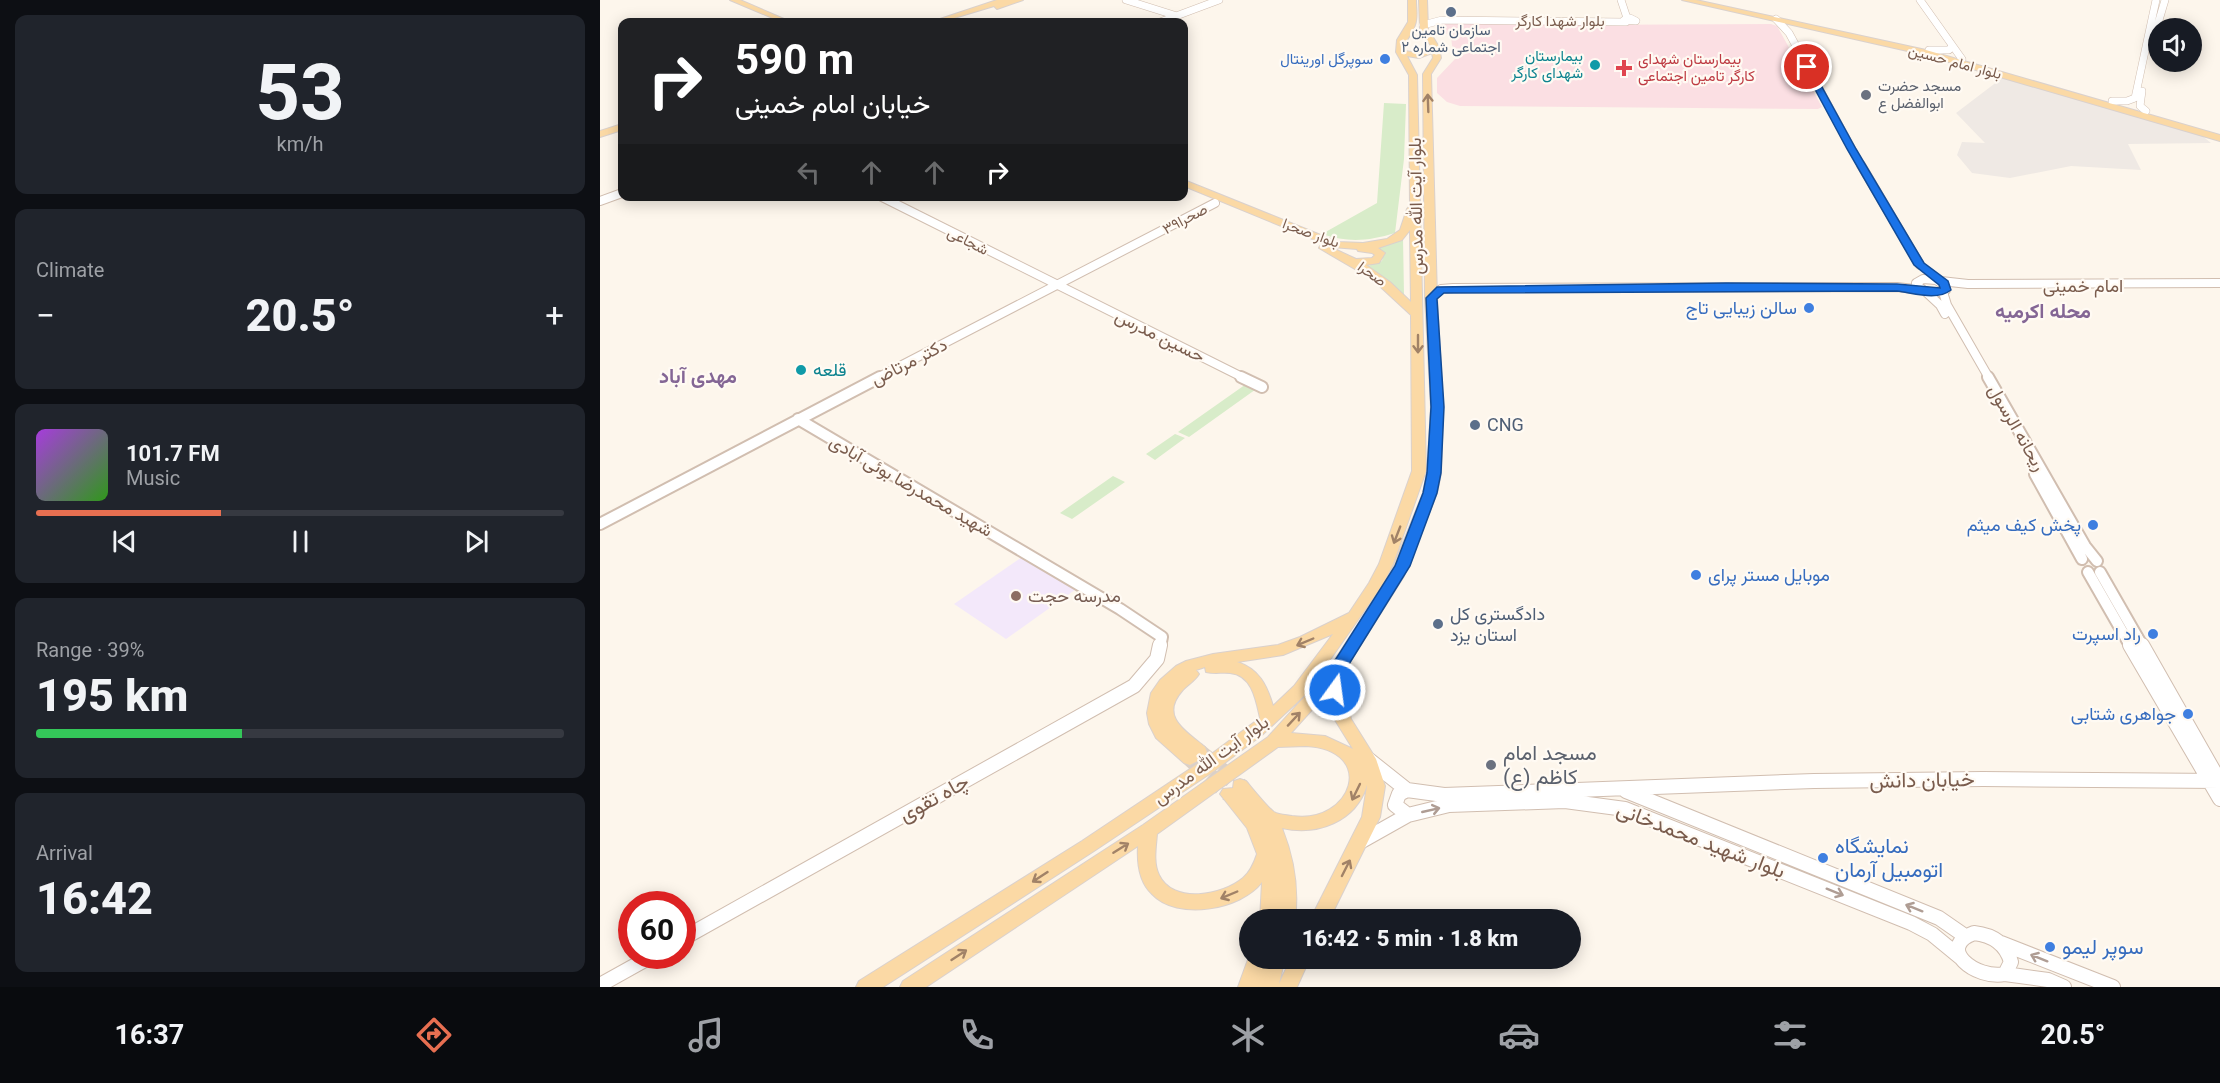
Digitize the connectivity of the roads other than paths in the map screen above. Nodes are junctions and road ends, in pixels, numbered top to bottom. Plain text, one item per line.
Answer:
1 (734, 0) edge
2 (1126, 0) edge
3 (1219, 0) edge
4 (1412, 0) edge
5 (1423, 0) edge
6 (1621, 0) edge
7 (1629, 0) edge
8 (1686, 0) edge
9 (1704, 0) edge
10 (1920, 0) edge
11 (2156, 0) edge
12 (2165, 0) edge
13 (1010, 1) edge
14 (1177, 16) junction
15 (777, 18) edge
16 (949, 18) edge
17 (961, 18) edge
18 (1171, 18) edge
19 (1627, 19) junction
20 (1776, 19) junction
21 (1423, 21) junction
22 (1807, 27) junction
23 (1789, 33) junction
24 (1869, 39) junction
25 (1880, 42) junction
26 (1952, 46) junction
27 (1435, 47) junction
28 (1929, 50) junction
29 (1945, 51) junction
30 (1401, 52) junction
31 (1959, 56) junction
32 (1434, 64) junction
33 (1406, 66) junction
34 (2112, 101) junction
35 (2127, 101) junction
36 (2143, 108) junction
37 (618, 126) edge
38 (618, 127) edge
39 (600, 130) edge
40 (2220, 131) edge
41 (600, 134) edge
42 (2220, 138) edge
43 (1188, 185) edge
44 (1188, 192) edge
45 (618, 194) edge
46 (1415, 196) junction
47 (600, 201) edge
48 (890, 201) edge
49 (1215, 203) junction
50 (1155, 235) joint
51 (1336, 245) junction
52 (1357, 262) junction
53 (1920, 265) junction
54 (1432, 279) junction
55 (2220, 284) edge
56 (1057, 285) junction
57 (1942, 285) junction
58 (1921, 286) junction
59 (1431, 298) junction
60 (1418, 316) junction
61 (1262, 387) dead end
62 (798, 419) junction
63 (600, 524) edge
64 (2095, 568) junction
65 (1356, 614) junction
66 (1162, 637) joint
67 (1333, 676) junction
68 (1268, 719) junction
69 (1274, 741) junction
70 (1368, 759) junction
71 (2217, 781) edge
72 (1665, 788) junction
73 (1407, 790) junction
74 (1623, 790) junction
75 (2220, 799) edge
76 (1671, 810) junction
77 (1408, 815) junction
78 (1267, 817) junction
79 (1149, 830) junction
80 (1359, 843) junction
81 (1266, 854) junction
82 (1798, 870) junction
83 (1269, 909) edge
84 (1287, 909) edge
85 (1325, 909) edge
86 (696, 931) edge
87 (1965, 936) junction
88 (2001, 943) junction
89 (1960, 957) junction
90 (629, 969) edge
91 (1254, 969) edge
92 (1273, 969) edge
93 (1295, 969) edge
94 (2006, 974) junction
95 (600, 985) edge
96 (866, 987) edge
97 (910, 987) edge
98 (1248, 987) edge
99 (1268, 987) edge
100 (1287, 987) edge
101 (2064, 987) edge
102 (2113, 987) edge

1 - 15 main road
2 - 14 street
3 - 14 street
4 - 30 main road
5 - 21 main road
6 - 19 street
7 - 19 street
8 - 20 main road, بلوار امام حسین
9 - 24 main road, بلوار امام حسین
10 - 26 street
11 - 35 street
12 - 36 street
13 - 16 main road
13 - 17 main road
14 - 18 street
19 - 21 street, بلوار شهدا کارگر
20 - 22 main road, بلوار امام حسین
20 - 23 street
21 - 27 main road
22 - 23 street
22 - 24 main road, بلوار امام حسین
23 - 53 street
24 - 25 main road, بلوار امام حسین
25 - 28 main road, بلوار امام حسین
25 - 42 main road, بلوار امام حسین
26 - 29 street
26 - 31 street
27 - 30 main road
27 - 32 main road, بلوار آیت الله مدرس
28 - 29 street
28 - 31 main road, بلوار امام حسین
29 - 31 street
30 - 33 main road, بلوار آیت الله مدرس
31 - 34 main road, بلوار امام حسین
32 - 33 main road
54 -> 32 main road, بلوار آیت الله مدرس
33 - 46 main road, بلوار آیت الله مدرس
34 - 35 street
34 - 36 main road, بلوار امام حسین
35 - 36 street
36 - 40 main road, بلوار امام حسین
37 - 39 main road
38 - 41 main road
43 - 51 main road, بلوار صحرا
44 - 49 main road, صحرا
45 - 47 street
46 - 51 main road, بلوار صحرا
46 - 60 main road, بلوار آیت الله مدرس
48 - 56 street, شجاعی
49 - 50 street, صحرا۳۹
49 - 52 main road, صحرا
50 - 56 street, دکتر مرتاض
51 - 52 main road
52 - 60 main road, صحرا
53 - 57 street
53 - 58 street
54 - 58 street
54 - 59 main road, بلوار آیت الله مدرس
55 - 57 street, امام خمینی
55 - 57 street, امام خمینی
56 - 61 street, حسین مدرس
56 - 62 street, دکتر مرتاض
57 - 58 street
57 - 58 street
57 - 64 street, ریحانه الرسول
58 - 59 street
58 - 64 street, ریحانه الرسول
59 - 67 main road, بلوار آیت الله مدرس
60 -> 65 main road, بلوار آیت الله مدرس
62 - 63 street, دکتر مرتاض
62 - 66 street, شهید محمدرضا بوئی آبادی
64 - 71 street, ریحانه الرسول
65 - 68 main road, بلوار آیت الله مدرس
65 -> 68 main road
66 - 86 street, چاه تقوی
69 -> 67 main road, بلوار آیت الله مدرس
67 - 70 main road
68 -> 96 main road, بلوار آیت الله مدرس
69 -> 78 main road
69 - 79 main road, بلوار آیت الله مدرس
70 - 73 street
70 - 80 main road
71 - 72 street, خیابان دانش
71 - 75 street, ریحانه الرسول
72 - 74 street, خیابان دانش
72 - 76 street
73 - 74 street, بلوار شهید محمدخانی
73 - 77 street
74 - 76 street, بلوار شهید محمدخانی
76 - 82 street, بلوار شهید محمدخانی
77 - 80 street, بلوار شهید محمدخانی
77 -> 82 street, بلوار شهید محمدخانی
78 - 81 main road
78 - 84 main road
81 -> 79 main road
97 -> 79 main road, بلوار آیت الله مدرس
85 -> 80 main road
81 - 83 main road
87 -> 82 street, بلوار شهید محمدخانی
82 -> 89 street, بلوار شهید محمدخانی
87 - 88 street
87 - 89 street
88 - 94 street
102 -> 88 street
89 - 94 street
90 - 95 street
91 - 98 main road
92 - 99 main road
93 - 100 main road
94 - 101 street

